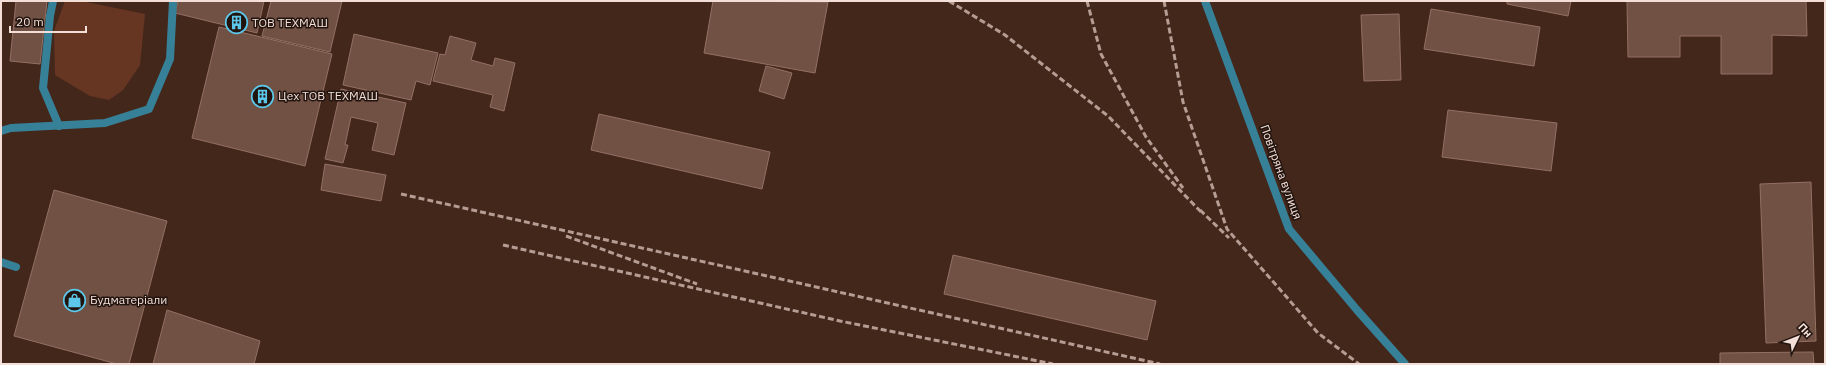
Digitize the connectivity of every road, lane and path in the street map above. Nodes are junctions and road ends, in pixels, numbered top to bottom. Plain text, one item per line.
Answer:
1 (53, 1) edge
2 (173, 1) edge
3 (1205, 1) edge
4 (59, 126) junction
5 (1, 131) edge
6 (1, 262) edge
7 (16, 267) dead end
8 (1405, 364) edge

1 - 4 lane
2 - 4 lane
3 - 8 lane, Повітряна вулиця
4 - 5 lane
6 - 7 lane

